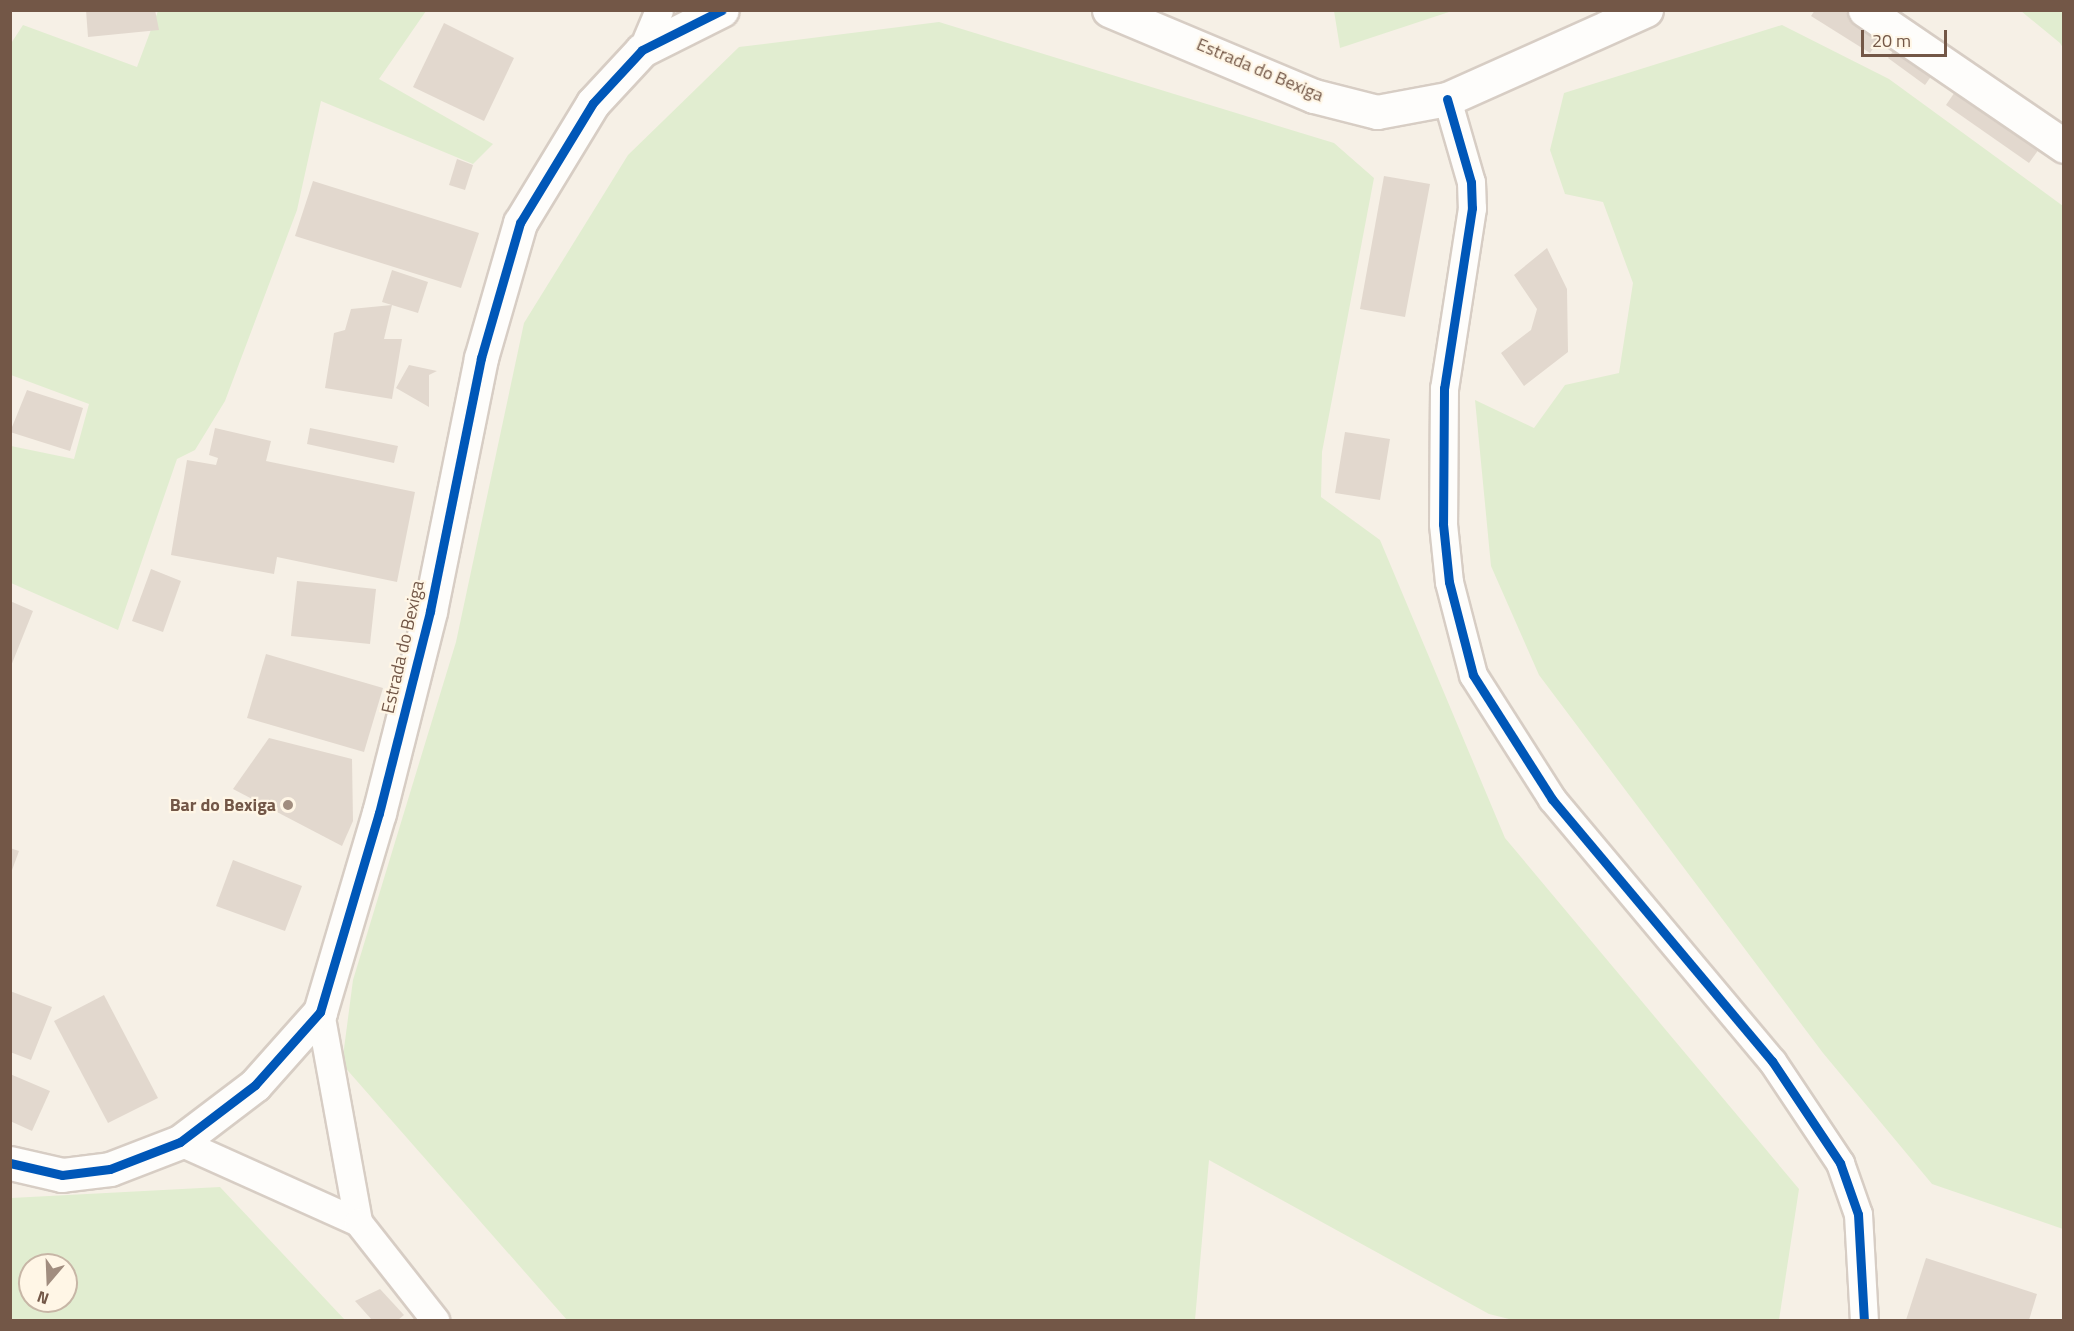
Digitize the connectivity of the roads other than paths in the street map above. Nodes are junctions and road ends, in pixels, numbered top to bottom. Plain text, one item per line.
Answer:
1 (658, 10) edge
2 (722, 10) edge
3 (1108, 10) edge
4 (1646, 10) edge
5 (1865, 10) edge
6 (642, 50) junction
7 (1447, 99) junction
8 (2064, 146) edge
9 (320, 1012) junction
10 (180, 1142) junction
11 (10, 1163) edge
12 (358, 1222) junction
13 (435, 1320) edge
14 (1864, 1320) edge

1 - 6 street
2 - 6 street, Estrada do Bexiga
3 - 7 street, Estrada do Bexiga
4 - 7 street, Estrada do Bexiga
5 - 8 street
6 - 9 street, Estrada do Bexiga
7 - 14 street
9 - 10 street, Estrada do Bexiga
9 - 12 street
10 - 11 street, Estrada do Bexiga
10 - 12 street
12 - 13 street

